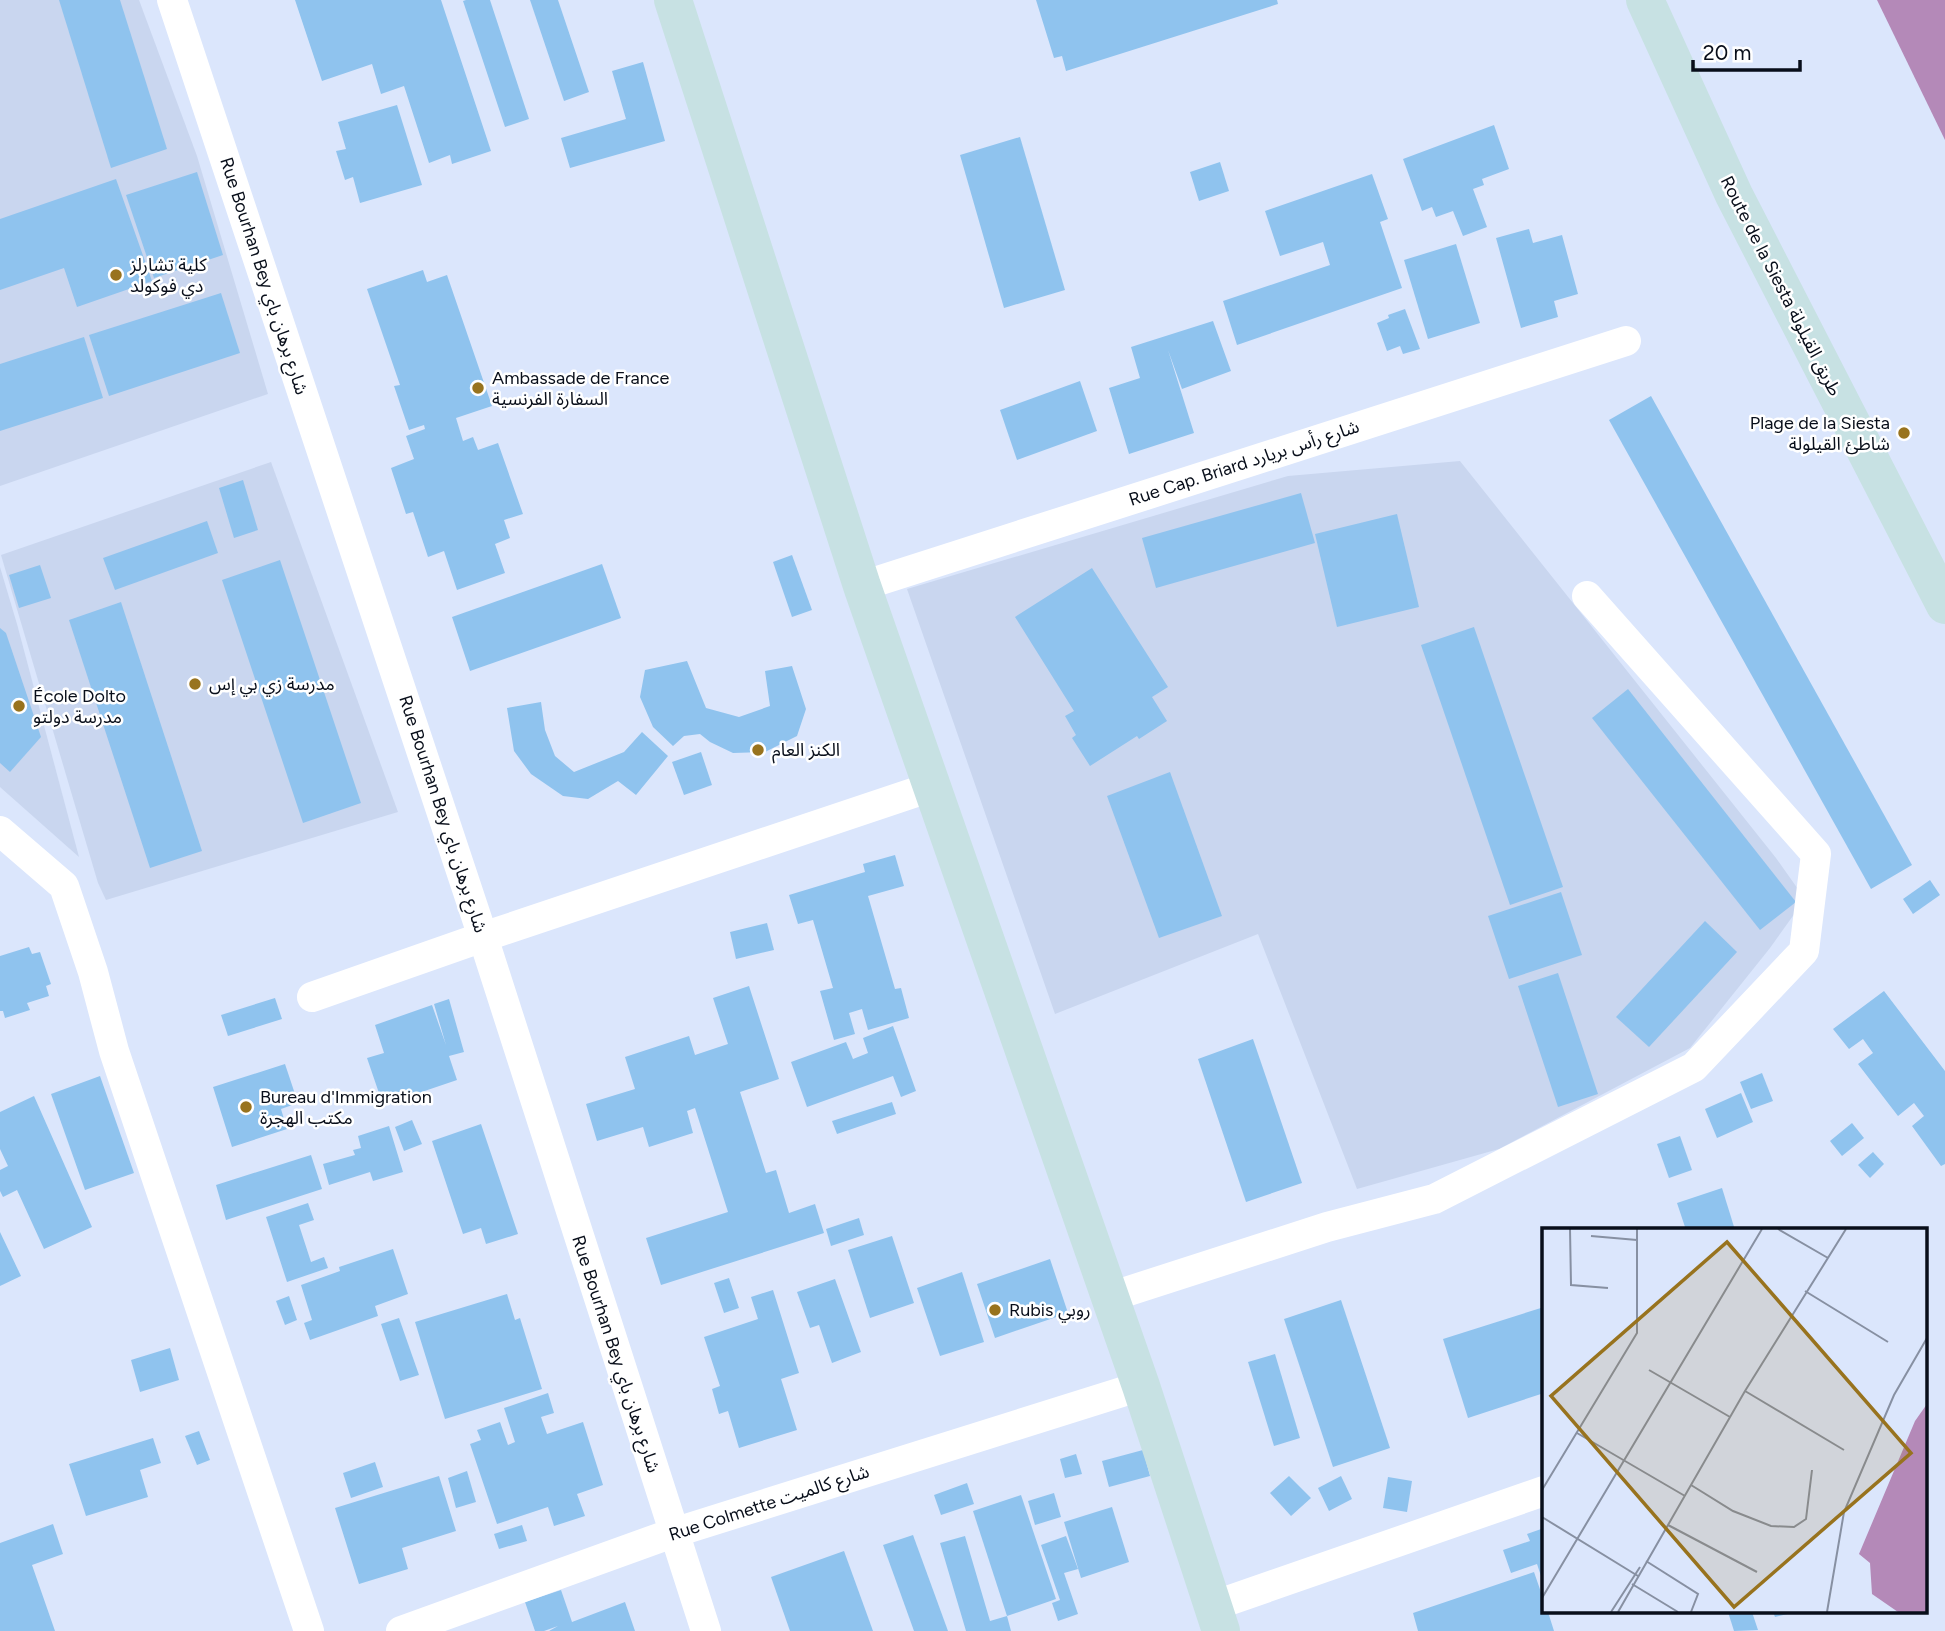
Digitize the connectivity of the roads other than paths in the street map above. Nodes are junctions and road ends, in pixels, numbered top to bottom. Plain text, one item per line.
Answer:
1 (173, 0) edge
2 (673, 0) edge
3 (1645, 0) edge
4 (1626, 341) dead end
5 (862, 586) junction
6 (1587, 596) dead end
7 (1945, 606) edge
8 (931, 787) junction
9 (0, 831) edge
10 (484, 937) junction
11 (312, 997) dead end
12 (1110, 1297) junction
13 (1141, 1385) junction
14 (1542, 1492) edge
15 (673, 1533) junction
16 (1217, 1618) edge
17 (309, 1631) edge
18 (401, 1631) edge
19 (706, 1631) edge

1 - 10 street, Rue Bourhan Bey شارع برهان باي
2 - 5 main road
3 - 7 main road, Route de la Siesta طريق القيلولة
4 - 5 street, Rue Cap. Briard شارع رأس بريارد
5 - 8 main road
6 - 12 street
8 - 10 street
8 - 12 main road
9 - 17 street
10 - 11 street
10 - 15 street, Rue Bourhan Bey شارع برهان باي
12 - 13 main road
13 - 15 street, Rue Colmette شارع كالميت
13 - 16 main road
14 - 16 street
15 - 18 street, Rue Colmette شارع كالميت
15 - 19 street, Rue Bourhan Bey شارع برهان باي

